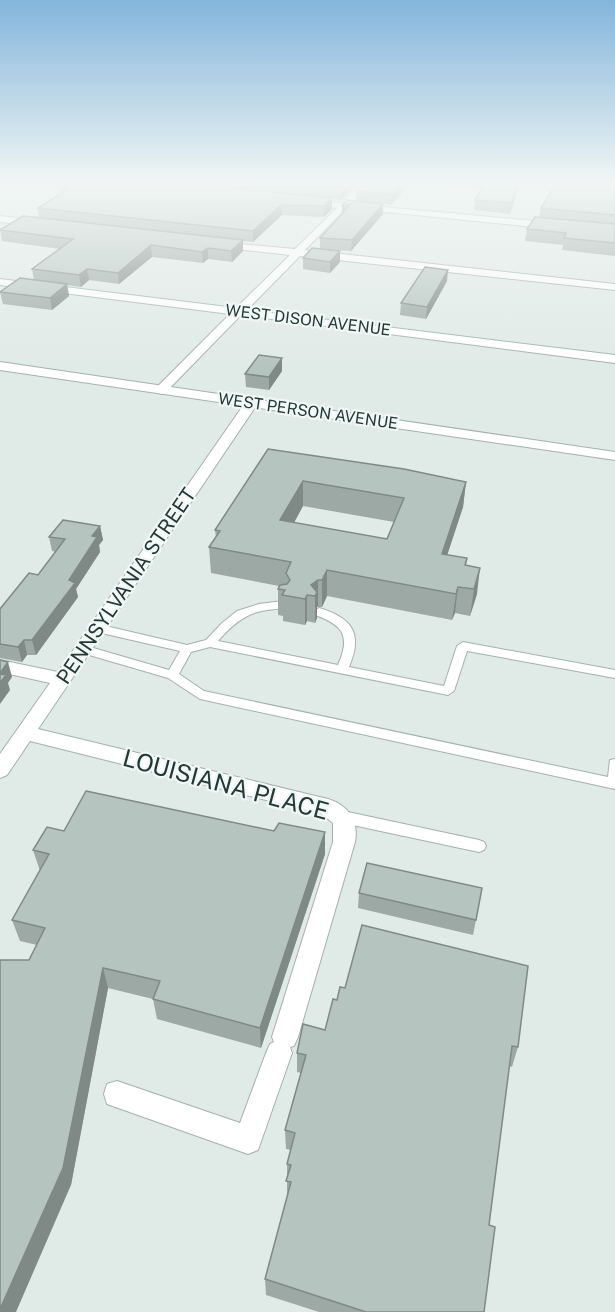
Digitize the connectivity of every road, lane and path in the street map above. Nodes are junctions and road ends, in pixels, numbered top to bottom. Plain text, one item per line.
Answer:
1 (234, 245) edge
2 (305, 245) edge
3 (298, 252) junction
4 (0, 282) edge
5 (615, 287) edge
6 (238, 312) junction
7 (615, 359) edge
8 (0, 366) edge
9 (161, 390) junction
10 (252, 403) junction
11 (615, 456) edge
12 (283, 605) edge
13 (320, 612) dead end
14 (97, 628) junction
15 (210, 643) junction
16 (83, 649) junction
17 (187, 649) junction
18 (0, 666) edge
19 (342, 669) junction
20 (615, 674) edge
21 (172, 675) junction
22 (62, 679) junction
23 (25, 733) junction
24 (615, 764) edge
25 (0, 770) edge
26 (343, 818) junction
27 (479, 846) dead end
28 (117, 1094) dead end

1 - 3 street
2 - 3 street
3 - 5 street
3 - 6 street
4 - 6 street, WEST DISON AVENUE
6 - 7 street, WEST DISON AVENUE
6 - 9 street
8 - 9 street, WEST PERSON AVENUE
9 - 10 street, WEST PERSON AVENUE
10 - 11 street, WEST PERSON AVENUE
10 - 14 street, PENNSYLVANIA STREET
12 - 15 lane
13 - 19 lane
14 - 16 street, PENNSYLVANIA STREET
14 - 17 lane
15 - 17 lane
15 - 19 lane
16 - 21 lane
16 - 22 street, PENNSYLVANIA STREET
17 - 21 lane
18 - 22 street
19 - 20 lane
21 - 24 lane
22 - 23 street, PENNSYLVANIA STREET
23 - 25 street, PENNSYLVANIA STREET
23 - 26 street, LOUISIANA PLACE
26 - 27 lane
26 - 28 street, LOUISIANA PLACE

